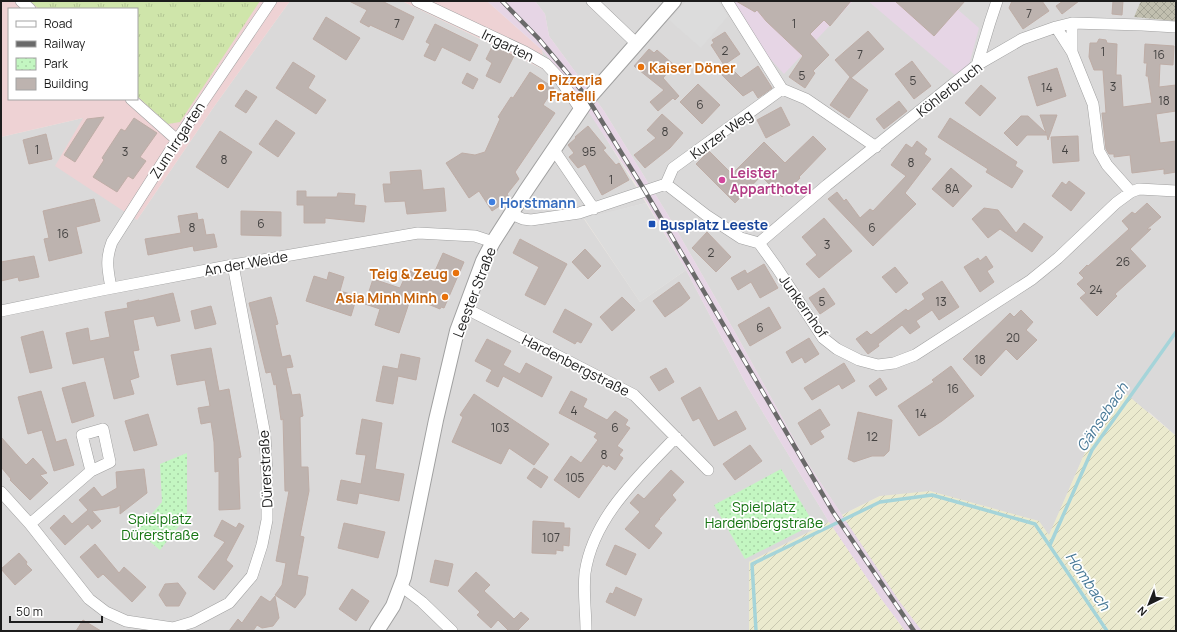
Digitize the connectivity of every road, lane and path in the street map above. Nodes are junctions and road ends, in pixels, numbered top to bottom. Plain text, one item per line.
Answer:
1 (21, 1) edge
2 (272, 1) edge
3 (417, 1) edge
4 (592, 1) edge
5 (674, 1) edge
6 (727, 1) edge
7 (998, 1) edge
8 (29, 8) edge
9 (1072, 24) junction
10 (1056, 27) junction
11 (1176, 27) edge
12 (636, 43) junction
13 (1072, 52) junction
14 (977, 65) junction
15 (782, 89) junction
16 (132, 100) edge
17 (581, 110) junction
18 (177, 140) junction
19 (876, 146) junction
20 (554, 150) junction
21 (666, 184) junction
22 (1176, 191) edge
23 (1130, 192) junction
24 (594, 209) junction
25 (511, 214) junction
26 (493, 242) junction
27 (759, 243) junction
28 (233, 265) junction
29 (111, 288) junction
30 (465, 308) junction
31 (1, 311) edge
32 (676, 437) junction
33 (708, 470) dead end
34 (91, 472) dead end
35 (1, 492) edge
36 (30, 524) junction
37 (401, 586) junction
38 (173, 630) edge
39 (377, 631) edge
40 (452, 631) edge
41 (586, 631) edge

1 - 8 street
2 - 18 street, Zum Irrgarten
3 - 17 street, Irrgarten
4 - 12 street
5 - 12 street, Leester Straße
6 - 15 street
7 - 14 street
9 - 10 street, Köhlerbruch
9 - 11 street, Köhlerbruch
9 - 13 street
10 - 13 street
10 - 14 street, Köhlerbruch
12 - 17 street, Leester Straße
13 - 23 street
14 - 19 street, Köhlerbruch
15 - 19 street
15 - 21 street, Kurzer Weg
16 - 18 street
17 - 20 street, Leester Straße
18 - 29 street, Zum Irrgarten
19 - 27 street, Köhlerbruch
20 - 24 street
20 - 25 street, Leester Straße
21 - 24 street
21 - 27 street
22 - 23 street
23 - 27 street, Junkernhof
24 - 25 street
25 - 26 street, Leester Straße
26 - 28 street, An der Weide
26 - 30 street, Leester Straße
28 - 29 street, An der Weide
28 - 38 street, Dürerstraße
29 - 31 street, An der Weide
30 - 32 street, Hardenbergstraße
30 - 37 street, Leester Straße
32 - 33 street, Hardenbergstraße
32 - 41 street
34 - 36 street
35 - 36 street, Dürerstraße
36 - 38 street, Dürerstraße
37 - 39 street, Leester Straße
37 - 40 street

